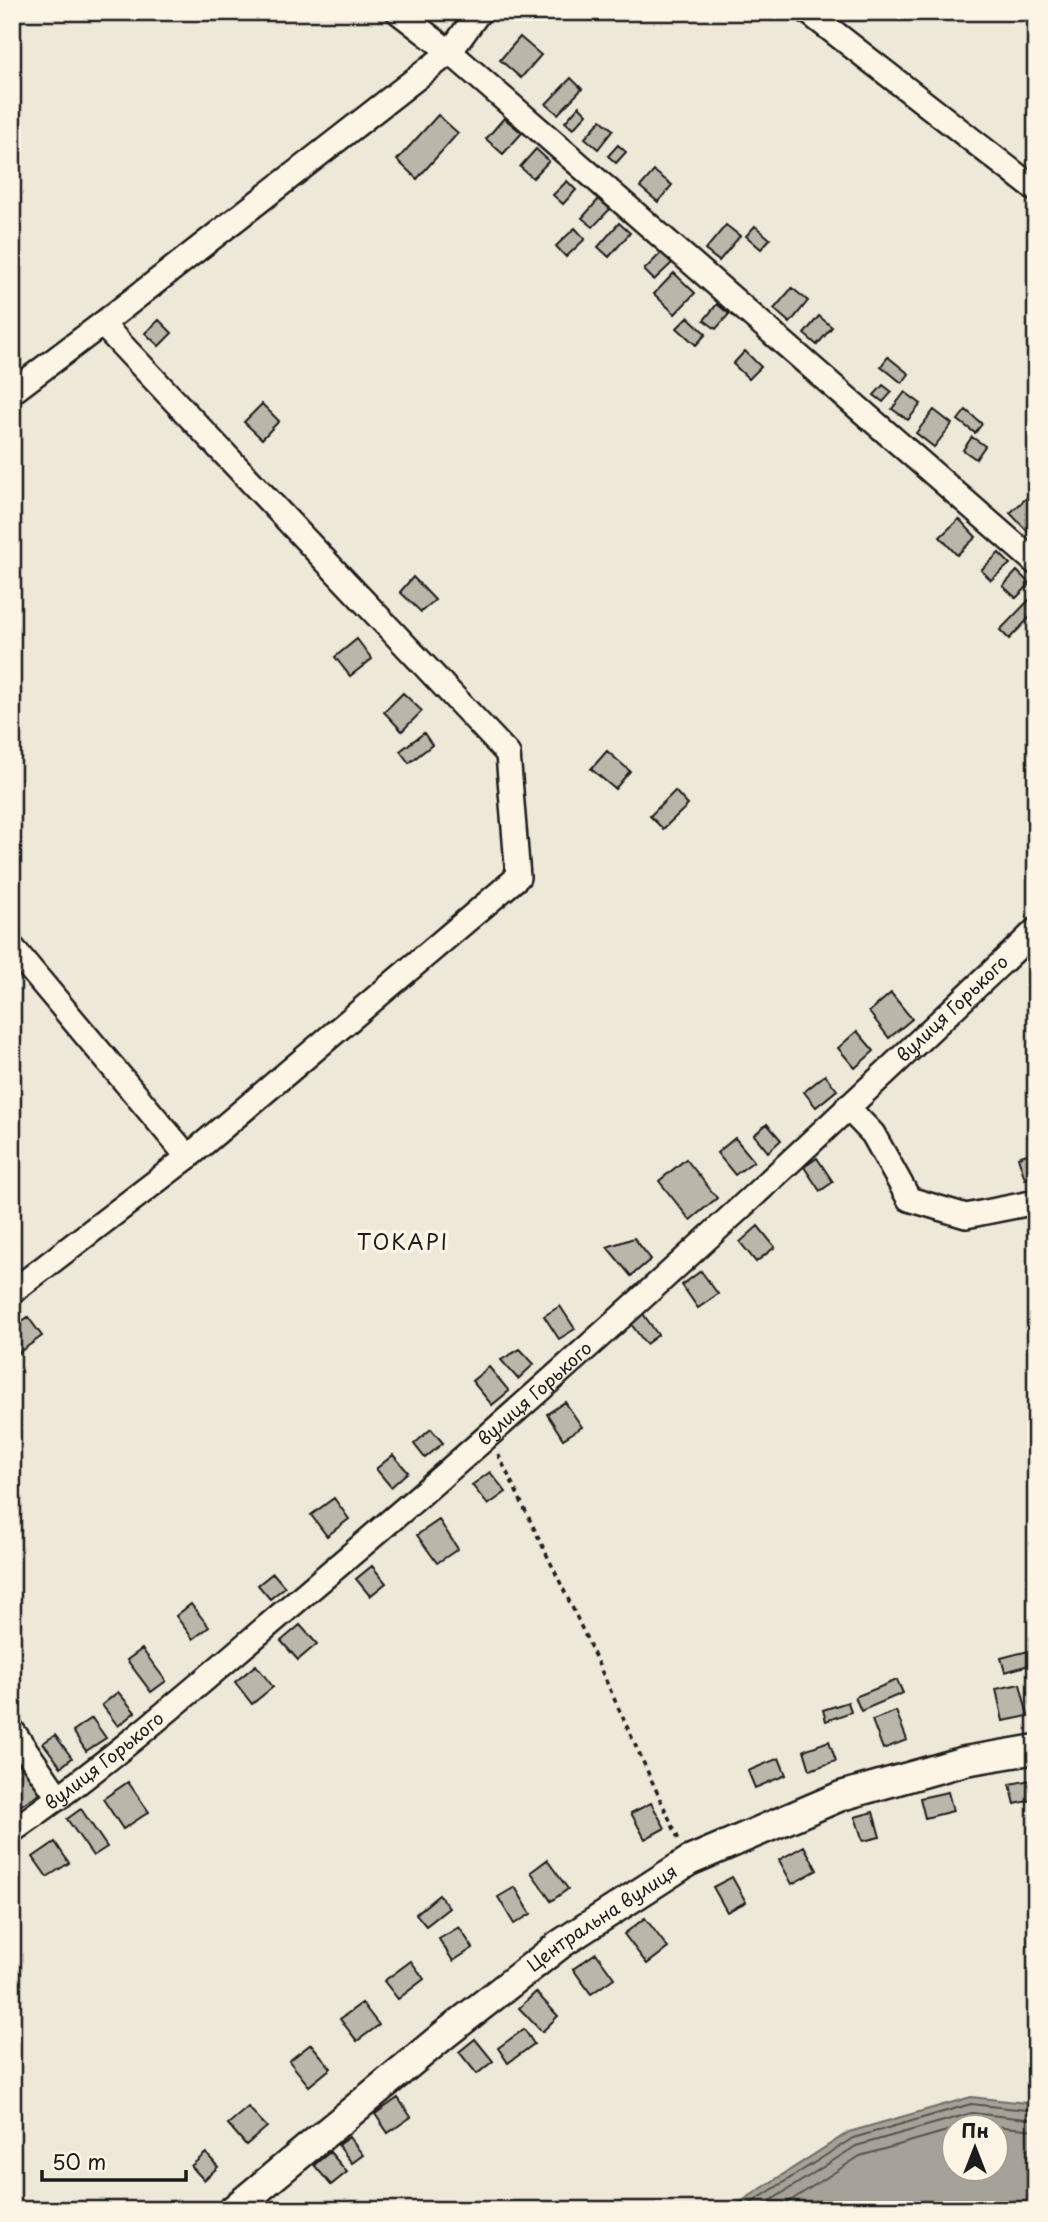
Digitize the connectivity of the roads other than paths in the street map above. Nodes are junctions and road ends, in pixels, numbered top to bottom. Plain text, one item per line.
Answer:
1 (398, 12) edge
2 (479, 12) edge
3 (808, 12) edge
4 (450, 52) junction
5 (1036, 190) edge
6 (102, 324) junction
7 (12, 392) edge
8 (1036, 563) edge
9 (1036, 930) edge
10 (12, 947) edge
11 (847, 1107) junction
12 (188, 1157) junction
13 (1036, 1202) edge
14 (12, 1292) edge
15 (12, 1730) edge
16 (1036, 1749) edge
17 (59, 1798) junction
18 (12, 1831) edge
19 (233, 2210) edge

1 - 4 street
2 - 4 street
3 - 5 street
4 - 6 street
4 - 8 street
6 - 7 street
6 - 12 street
9 - 11 street, вулиця Горького
10 - 12 street
11 - 13 street
11 - 17 street, вулиця Горького
12 - 14 street
15 - 17 street
16 - 19 street, Центральна вулиця
17 - 18 street, вулиця Горького

